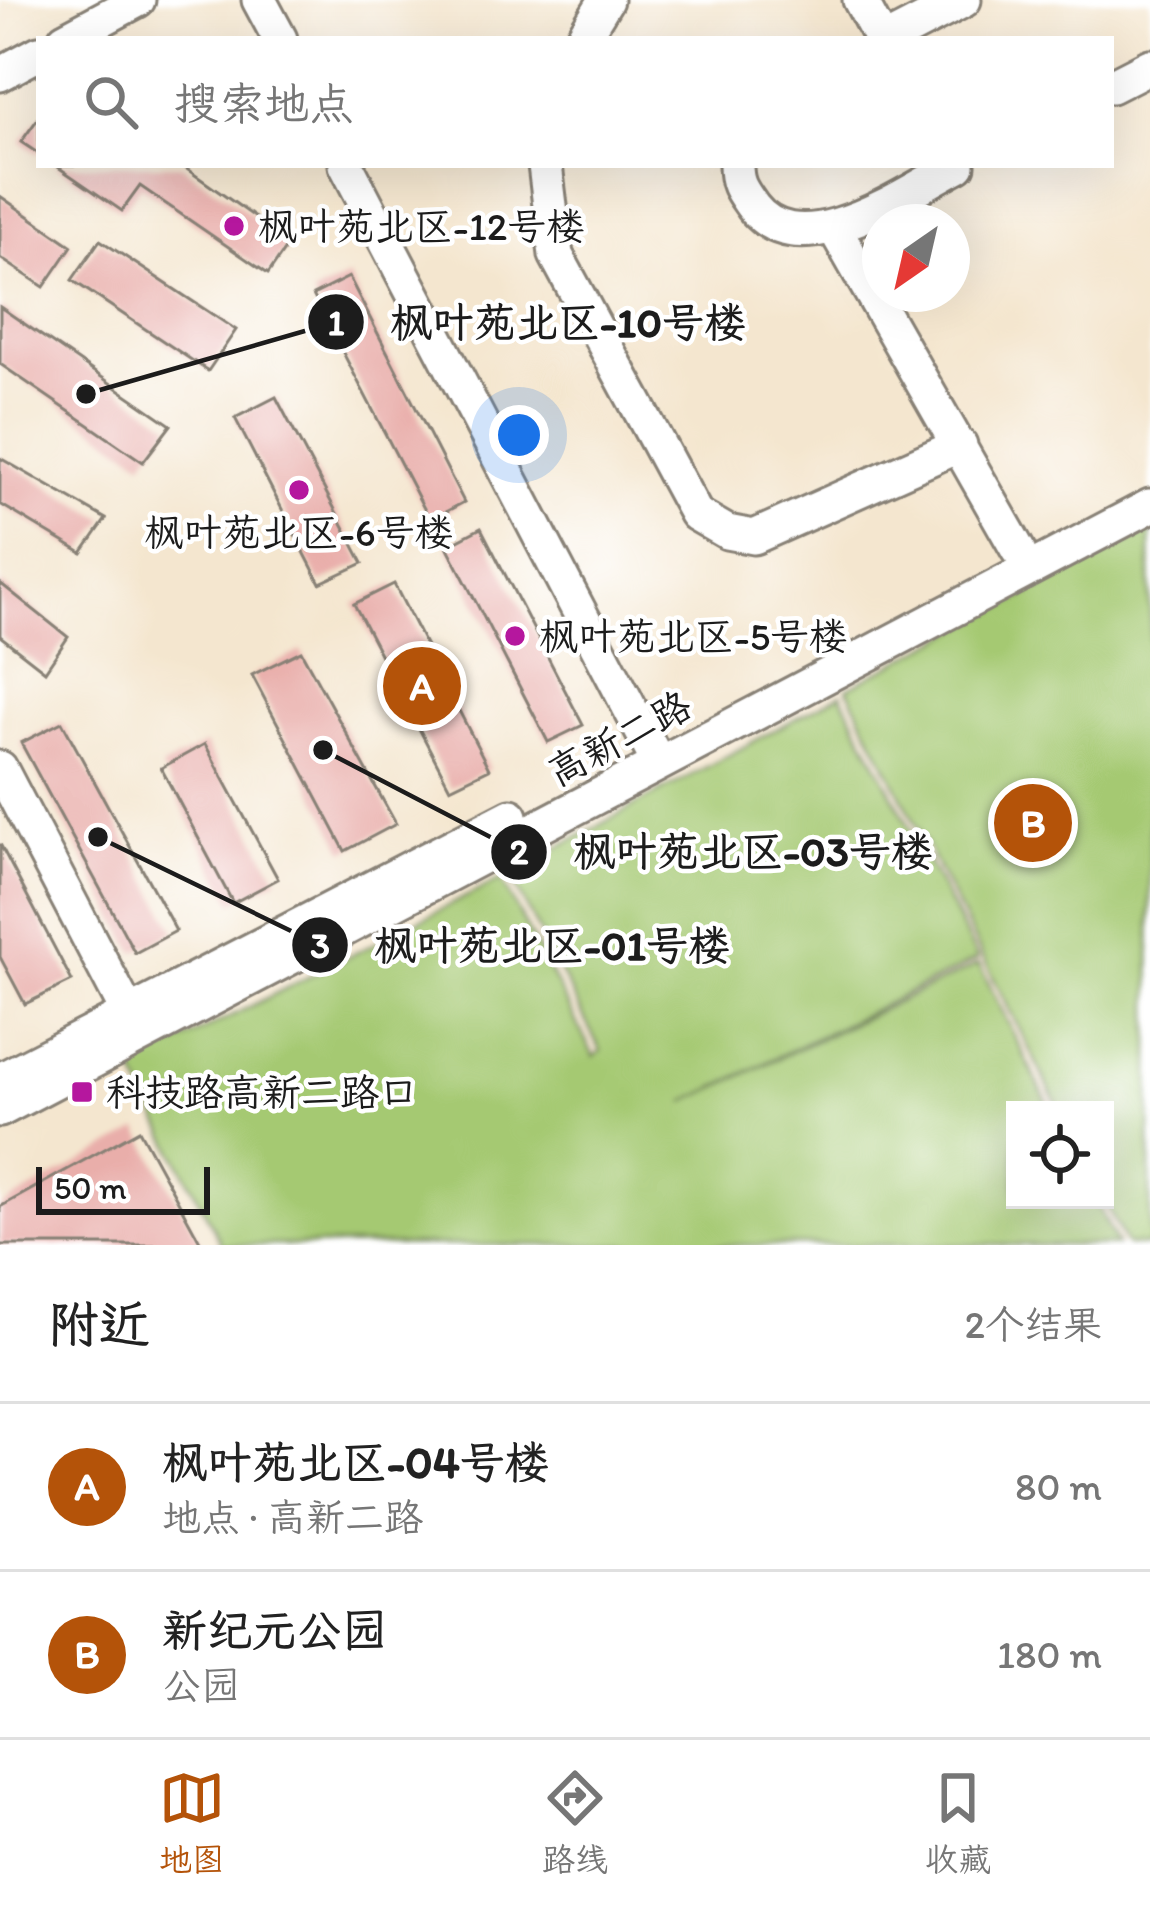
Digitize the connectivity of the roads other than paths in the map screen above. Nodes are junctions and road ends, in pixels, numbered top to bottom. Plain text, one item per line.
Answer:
1 (138, 0) edge
2 (260, 0) edge
3 (606, 0) edge
4 (860, 0) edge
5 (964, 0) edge
6 (71, 36) edge
7 (278, 36) edge
8 (584, 36) edge
9 (883, 36) edge
10 (891, 36) edge
11 (36, 55) edge
12 (1150, 65) edge
13 (0, 74) edge
14 (1114, 84) edge
15 (348, 168) edge
16 (545, 168) edge
17 (736, 168) edge
18 (952, 168) edge
19 (835, 229) junction
20 (960, 445) junction
21 (1150, 481) edge
22 (1150, 506) edge
23 (1018, 550) junction
24 (654, 754) junction
25 (0, 768) edge
26 (134, 1025) junction
27 (0, 1080) edge
28 (0, 1109) edge

1 - 6 street
2 - 7 street
3 - 8 street
4 - 9 street
5 - 10 street
11 - 13 street
12 - 14 street
15 - 24 street
16 - 20 street
17 - 19 street
18 - 19 street
19 - 20 street
20 - 23 street
21 - 23 street, 高新二路
22 - 24 street, 高新二路
23 - 24 street, 高新二路
24 - 26 street, 高新二路
25 - 26 street
26 - 27 street, 高新二路
26 - 28 street, 高新二路

